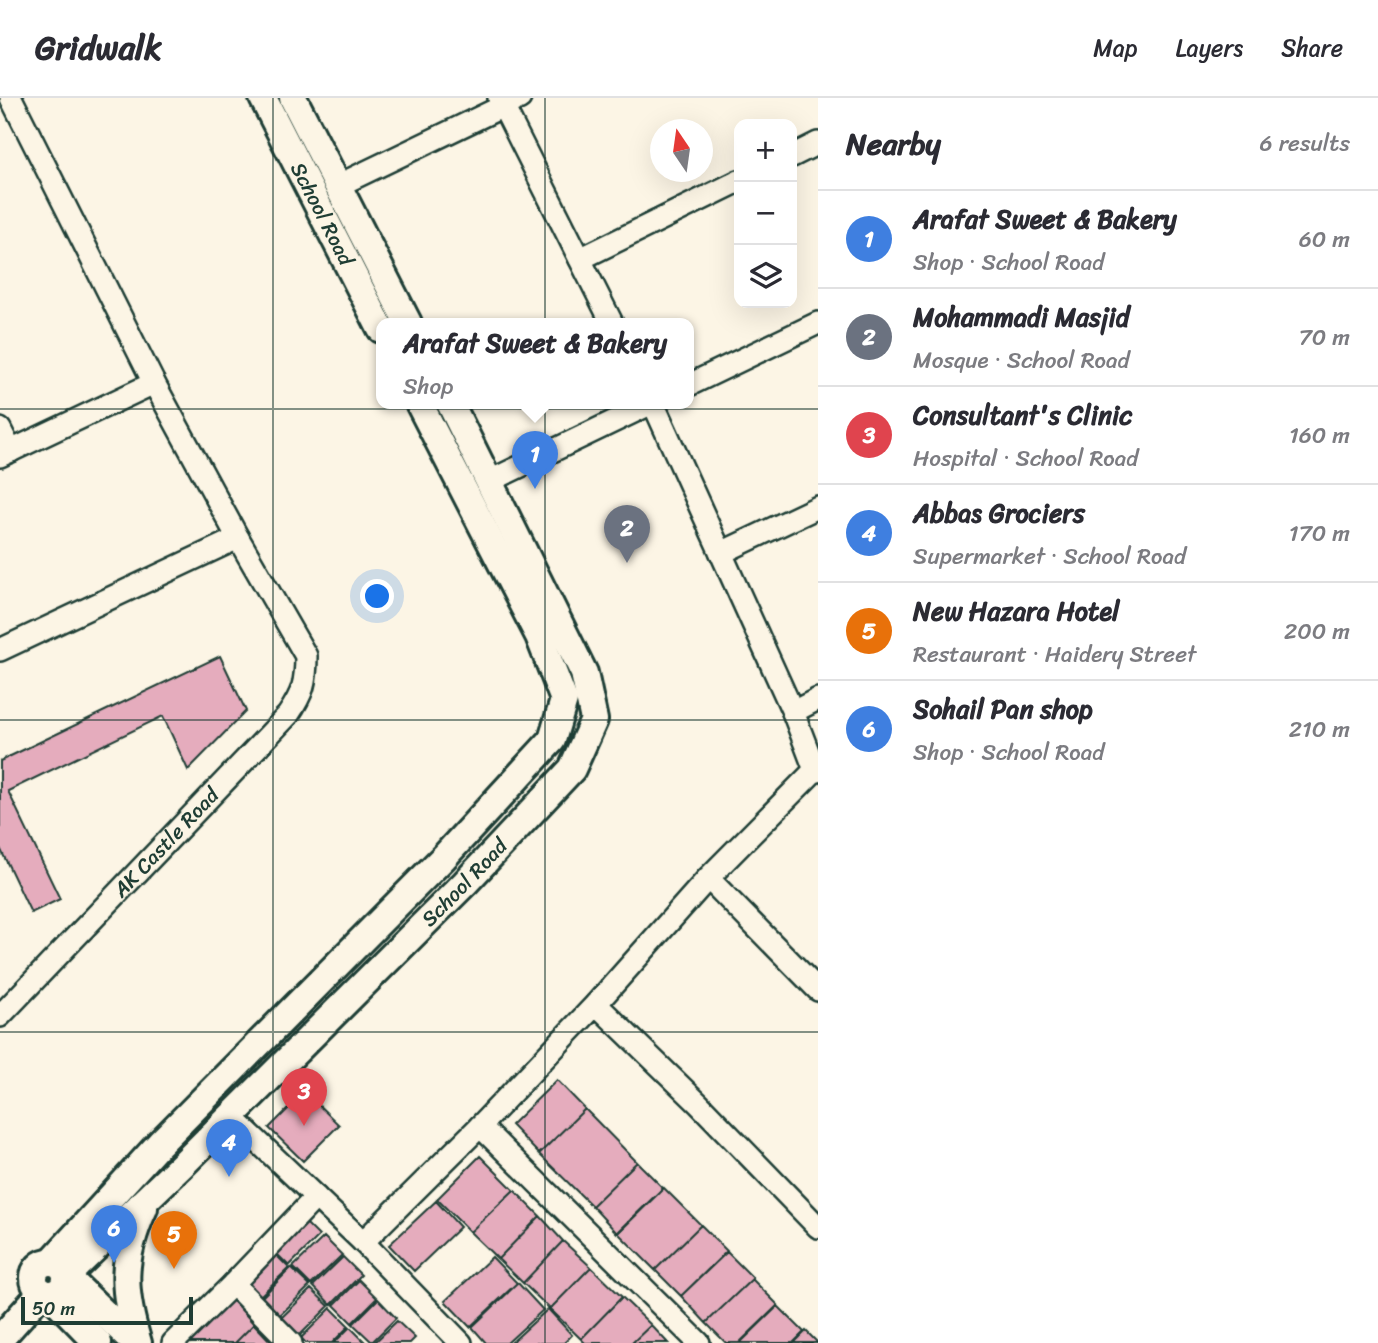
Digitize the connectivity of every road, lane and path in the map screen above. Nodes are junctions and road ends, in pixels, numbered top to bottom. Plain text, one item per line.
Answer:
1 (11, 98) edge
2 (263, 98) edge
3 (293, 98) edge
4 (507, 101) edge
5 (818, 143) edge
6 (797, 154) edge
7 (737, 182) edge
8 (337, 186) junction
9 (580, 259) junction
10 (405, 318) edge
11 (610, 318) edge
12 (376, 319) edge
13 (818, 323) edge
14 (154, 383) junction
15 (694, 383) edge
16 (423, 409) edge
17 (453, 409) edge
18 (640, 409) edge
19 (655, 409) edge
20 (0, 429) edge
21 (6, 454) edge
22 (490, 481) junction
23 (818, 507) edge
24 (238, 538) junction
25 (721, 553) junction
26 (534, 599) junction
27 (0, 650) edge
28 (818, 699) edge
29 (793, 712) junction
30 (817, 770) edge
31 (708, 878) junction
32 (818, 990) edge
33 (596, 1004) junction
34 (0, 1017) edge
35 (230, 1115) junction
36 (480, 1126) junction
37 (160, 1143) junction
38 (182, 1165) junction
39 (149, 1197) junction
40 (316, 1197) junction
41 (818, 1227) edge
42 (363, 1242) junction
43 (49, 1280) junction
44 (233, 1284) junction
45 (0, 1312) edge
46 (0, 1339) edge
47 (98, 1343) edge
48 (137, 1343) edge
49 (173, 1343) edge
50 (291, 1343) edge
51 (461, 1343) edge
52 (699, 1343) edge

1 - 14 street
2 - 12 street, School Road
3 - 8 street, School Road
4 - 8 street
4 - 9 street
5 - 6 street
7 - 9 street
8 - 10 street, School Road
9 - 11 street
13 - 15 street
14 - 21 street
14 - 24 street
16 - 26 street, School Road
17 - 22 street, School Road
18 - 22 street
19 - 25 street
20 - 21 street
22 - 26 street, School Road
23 - 25 street
24 - 27 street
24 - 34 street, AK Castle Road
25 - 29 street
26 - 35 street, School Road
26 - 37 street, School Road
28 - 29 street
29 - 30 street
30 - 31 street
31 - 32 street
31 - 33 street
33 - 36 street
33 - 41 street
35 - 38 street, School Road
35 - 40 street
36 - 42 street
36 - 52 street
37 - 38 street
37 - 43 street, School Road
38 - 39 street, School Road
39 - 43 street, School Road
39 - 48 street
40 - 42 street
40 - 44 street
42 - 51 street
43 - 45 street, School Road
43 - 46 street, School Road
43 - 47 street
43 - 48 street
44 - 49 street
44 - 50 street

